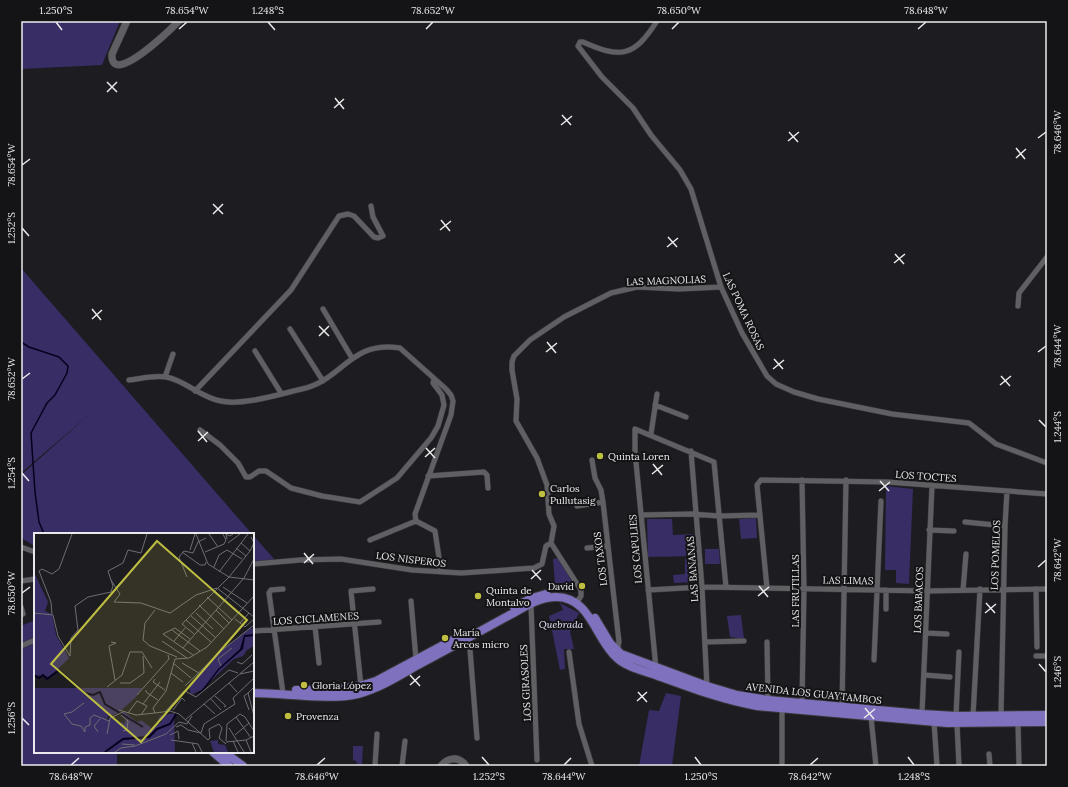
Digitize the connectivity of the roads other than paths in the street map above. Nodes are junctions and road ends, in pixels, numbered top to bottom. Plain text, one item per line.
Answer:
1 (127, 21) edge
2 (179, 21) edge
3 (657, 21) edge
4 (371, 206) dead end
5 (1047, 257) edge
6 (721, 287) junction
7 (1018, 306) dead end
8 (323, 309) dead end
9 (290, 329) dead end
10 (255, 351) dead end
11 (173, 354) dead end
12 (352, 358) junction
13 (165, 377) junction
14 (434, 379) junction
15 (129, 380) dead end
16 (323, 381) junction
17 (195, 391) junction
18 (281, 393) junction
19 (657, 394) dead end
20 (655, 406) junction
21 (686, 417) dead end
22 (200, 430) dead end
23 (651, 434) junction
24 (691, 451) junction
25 (592, 460) dead end
26 (1047, 463) edge
27 (428, 476) junction
28 (802, 480) junction
29 (846, 480) junction
30 (932, 486) junction
31 (488, 488) dead end
32 (1008, 491) junction
33 (1047, 494) edge
34 (881, 501) dead end
35 (602, 502) junction
36 (577, 506) dead end
37 (697, 514) junction
38 (641, 515) junction
39 (760, 515) junction
40 (719, 516) junction
41 (416, 521) junction
42 (965, 522) dead end
43 (1005, 526) junction
44 (929, 530) junction
45 (954, 531) dead end
46 (370, 540) dead end
47 (551, 542) junction
48 (608, 546) junction
49 (21, 547) edge
50 (587, 548) dead end
51 (34, 552) edge
52 (966, 554) dead end
53 (254, 564) edge
54 (441, 571) junction
55 (34, 579) edge
56 (21, 581) edge
57 (702, 587) junction
58 (726, 587) junction
59 (767, 588) junction
60 (1003, 588) junction
61 (1036, 588) junction
62 (1047, 588) edge
63 (283, 589) dead end
64 (373, 589) dead end
65 (804, 589) junction
66 (843, 589) junction
67 (980, 589) junction
68 (648, 590) junction
69 (878, 590) junction
70 (886, 590) junction
71 (963, 590) junction
72 (927, 591) junction
73 (557, 595) junction
74 (578, 600) junction
75 (411, 601) dead end
76 (531, 605) junction
77 (21, 607) edge
78 (886, 609) dead end
79 (23, 614) dead end
80 (380, 622) dead end
81 (353, 624) junction
82 (315, 626) junction
83 (274, 630) junction
84 (254, 631) edge
85 (472, 633) junction
86 (925, 633) junction
87 (947, 634) dead end
88 (34, 640) edge
89 (744, 641) dead end
90 (705, 642) junction
91 (767, 642) dead end
92 (21, 646) edge
93 (1037, 647) dead end
94 (569, 652) dead end
95 (959, 652) dead end
96 (616, 653) junction
97 (1036, 656) dead end
98 (1047, 656) edge
99 (416, 659) junction
100 (874, 660) dead end
101 (319, 662) dead end
102 (656, 668) junction
103 (924, 675) junction
104 (950, 677) dead end
105 (361, 686) junction
106 (707, 686) junction
107 (254, 689) edge
108 (283, 692) junction
109 (254, 693) edge
110 (768, 700) junction
111 (802, 702) junction
112 (782, 708) junction
113 (842, 710) junction
114 (922, 714) junction
115 (1001, 715) junction
116 (1047, 715) edge
117 (973, 716) junction
118 (871, 717) junction
119 (956, 720) junction
120 (934, 722) junction
121 (1047, 722) edge
122 (1018, 723) junction
123 (377, 734) dead end
124 (477, 738) dead end
125 (406, 741) dead end
126 (218, 753) edge
127 (989, 754) dead end
128 (537, 760) dead end
129 (782, 763) dead end
130 (442, 764) edge
131 (467, 765) edge
132 (229, 766) edge
133 (243, 766) edge
134 (376, 766) edge
135 (402, 766) edge
136 (435, 766) edge
137 (592, 766) edge
138 (876, 766) edge
139 (937, 766) edge
140 (959, 766) edge
141 (990, 766) edge
142 (1019, 766) edge

1 - 2 street
3 - 6 street, LAS POMA ROSAS
4 - 17 street
5 - 7 street
6 - 26 street, LAS POMA ROSAS
6 - 47 street, LAS MAGNOLIAS
8 - 12 street
9 - 16 street
10 - 18 street
11 - 13 street
12 - 14 street
12 - 16 street
13 - 15 street
13 - 17 street
14 - 22 street
14 - 27 street
16 - 18 street
17 - 18 street
19 - 20 street
20 - 21 street
20 - 23 street
23 - 24 street
23 - 38 street, LOS CAPULIES
24 - 37 street, LAS BANANAS
24 - 40 street
25 - 35 street, LOS TAXOS
27 - 31 street
27 - 41 street
28 - 29 street, LOS TOCTES
28 - 39 street, LOS TOCTES
28 - 65 street, LAS FRUTILLAS
29 - 30 street, LOS TOCTES
29 - 66 street
30 - 32 street, LOS TOCTES
30 - 44 street, LOS BABACOS
32 - 33 street, LOS TOCTES
32 - 43 street, LOS POMELOS
34 - 69 street
35 - 36 street
35 - 48 street, LOS TAXOS
37 - 38 street
37 - 40 street
37 - 57 street, LAS BANANAS
38 - 68 street, LOS CAPULIES
39 - 40 street
39 - 59 street
40 - 58 street
41 - 46 street
41 - 54 street
42 - 43 street
43 - 60 street, LOS POMELOS
44 - 45 street
44 - 72 street, LOS BABACOS
47 - 54 street, LOS NISPEROS
47 - 74 street
48 - 50 street
48 - 96 street, LOS TAXOS
49 - 51 street
52 - 71 street
53 - 54 street, LOS NISPEROS
55 - 56 street
57 - 58 street, LAS LIMAS
57 - 68 street, LAS LIMAS
57 - 90 street, LAS BANANAS
58 - 59 street, LAS LIMAS
59 - 65 street, LAS LIMAS
60 - 61 street, LAS LIMAS
60 - 67 street, LAS LIMAS
60 - 115 street, LOS POMELOS
61 - 62 street, LAS LIMAS
61 - 93 street
63 - 83 street
64 - 81 street
65 - 66 street, LAS LIMAS
65 - 111 street, LAS FRUTILLAS
66 - 69 street, LAS LIMAS
66 - 113 street
67 - 71 street, LAS LIMAS
67 - 117 street
68 - 102 street, LOS CAPULIES
69 - 70 street, LAS LIMAS
69 - 100 street
70 - 72 street, LAS LIMAS
70 - 78 street
71 - 72 street, LAS LIMAS
72 - 86 street, LOS BABACOS
73 - 74 main road
73 - 76 main road
73 - 85 main road
74 - 96 main road, AVENIDA LOS GUAYTAMBOS
75 - 99 street
76 - 85 main road
76 - 128 street, LOS GIRASOLES
77 - 79 street
80 - 81 street, LOS CICLAMENES
81 - 82 street, LOS CICLAMENES
81 - 105 street
82 - 83 street, LOS CICLAMENES
82 - 101 street
83 - 84 street, LOS CICLAMENES
83 - 108 street
85 - 99 main road
85 - 108 main road
85 - 124 street
86 - 87 street
86 - 103 street, LOS BABACOS
88 - 92 street
89 - 90 street
90 - 106 street, LAS BANANAS
91 - 110 street
94 - 137 street
95 - 119 street
96 - 102 main road, AVENIDA LOS GUAYTAMBOS
96 - 112 main road, AVENIDA LOS GUAYTAMBOS
97 - 98 street
99 - 105 main road
102 - 106 main road, AVENIDA LOS GUAYTAMBOS
103 - 104 street
103 - 114 street, LOS BABACOS
105 - 108 main road
106 - 110 main road, AVENIDA LOS GUAYTAMBOS
107 - 108 main road
108 - 109 main road
110 - 111 main road, AVENIDA LOS GUAYTAMBOS
111 - 113 main road, AVENIDA LOS GUAYTAMBOS
112 - 113 main road, AVENIDA LOS GUAYTAMBOS
112 - 129 street
113 - 114 main road, AVENIDA LOS GUAYTAMBOS
113 - 118 main road, AVENIDA LOS GUAYTAMBOS
114 - 119 main road, AVENIDA LOS GUAYTAMBOS
115 - 116 main road, AVENIDA LOS GUAYTAMBOS
115 - 117 main road, AVENIDA LOS GUAYTAMBOS
117 - 119 main road, AVENIDA LOS GUAYTAMBOS
118 - 120 main road, AVENIDA LOS GUAYTAMBOS
118 - 138 street
119 - 120 main road, AVENIDA LOS GUAYTAMBOS
119 - 122 main road, AVENIDA LOS GUAYTAMBOS
119 - 140 street
120 - 139 street
121 - 122 main road, AVENIDA LOS GUAYTAMBOS
122 - 142 street
123 - 134 street
125 - 135 street
126 - 132 main road
126 - 133 main road
127 - 141 street
130 - 131 street
130 - 136 street

